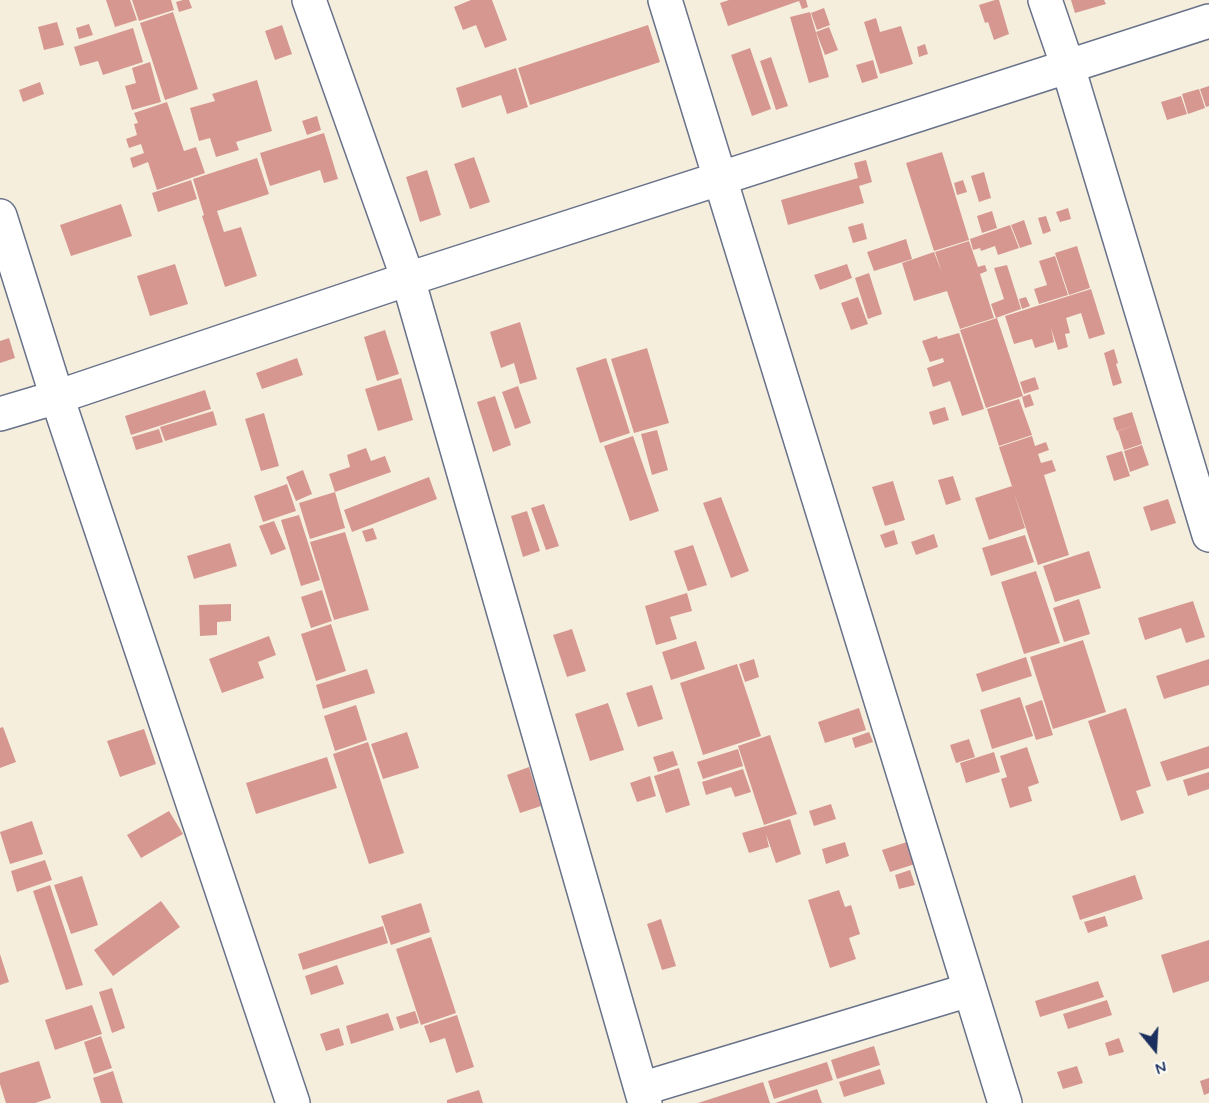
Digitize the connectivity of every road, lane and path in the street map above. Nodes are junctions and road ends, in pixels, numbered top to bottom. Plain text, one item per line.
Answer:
1 (309, 0) edge
2 (665, 0) edge
3 (1045, 0) edge
4 (1209, 21) edge
5 (1068, 67) junction
6 (720, 178) junction
7 (0, 216) edge
8 (408, 279) junction
9 (57, 397) junction
10 (0, 414) edge
11 (1209, 535) edge
12 (969, 990) junction
13 (643, 1096) edge
14 (293, 1103) edge
15 (1005, 1103) edge

1 - 8 street
2 - 6 street
3 - 5 street
4 - 5 street
5 - 6 street
5 - 11 street
6 - 8 street
6 - 12 street
7 - 9 street
8 - 9 street
8 - 13 street
9 - 10 street
9 - 14 street
12 - 13 street
12 - 15 street

